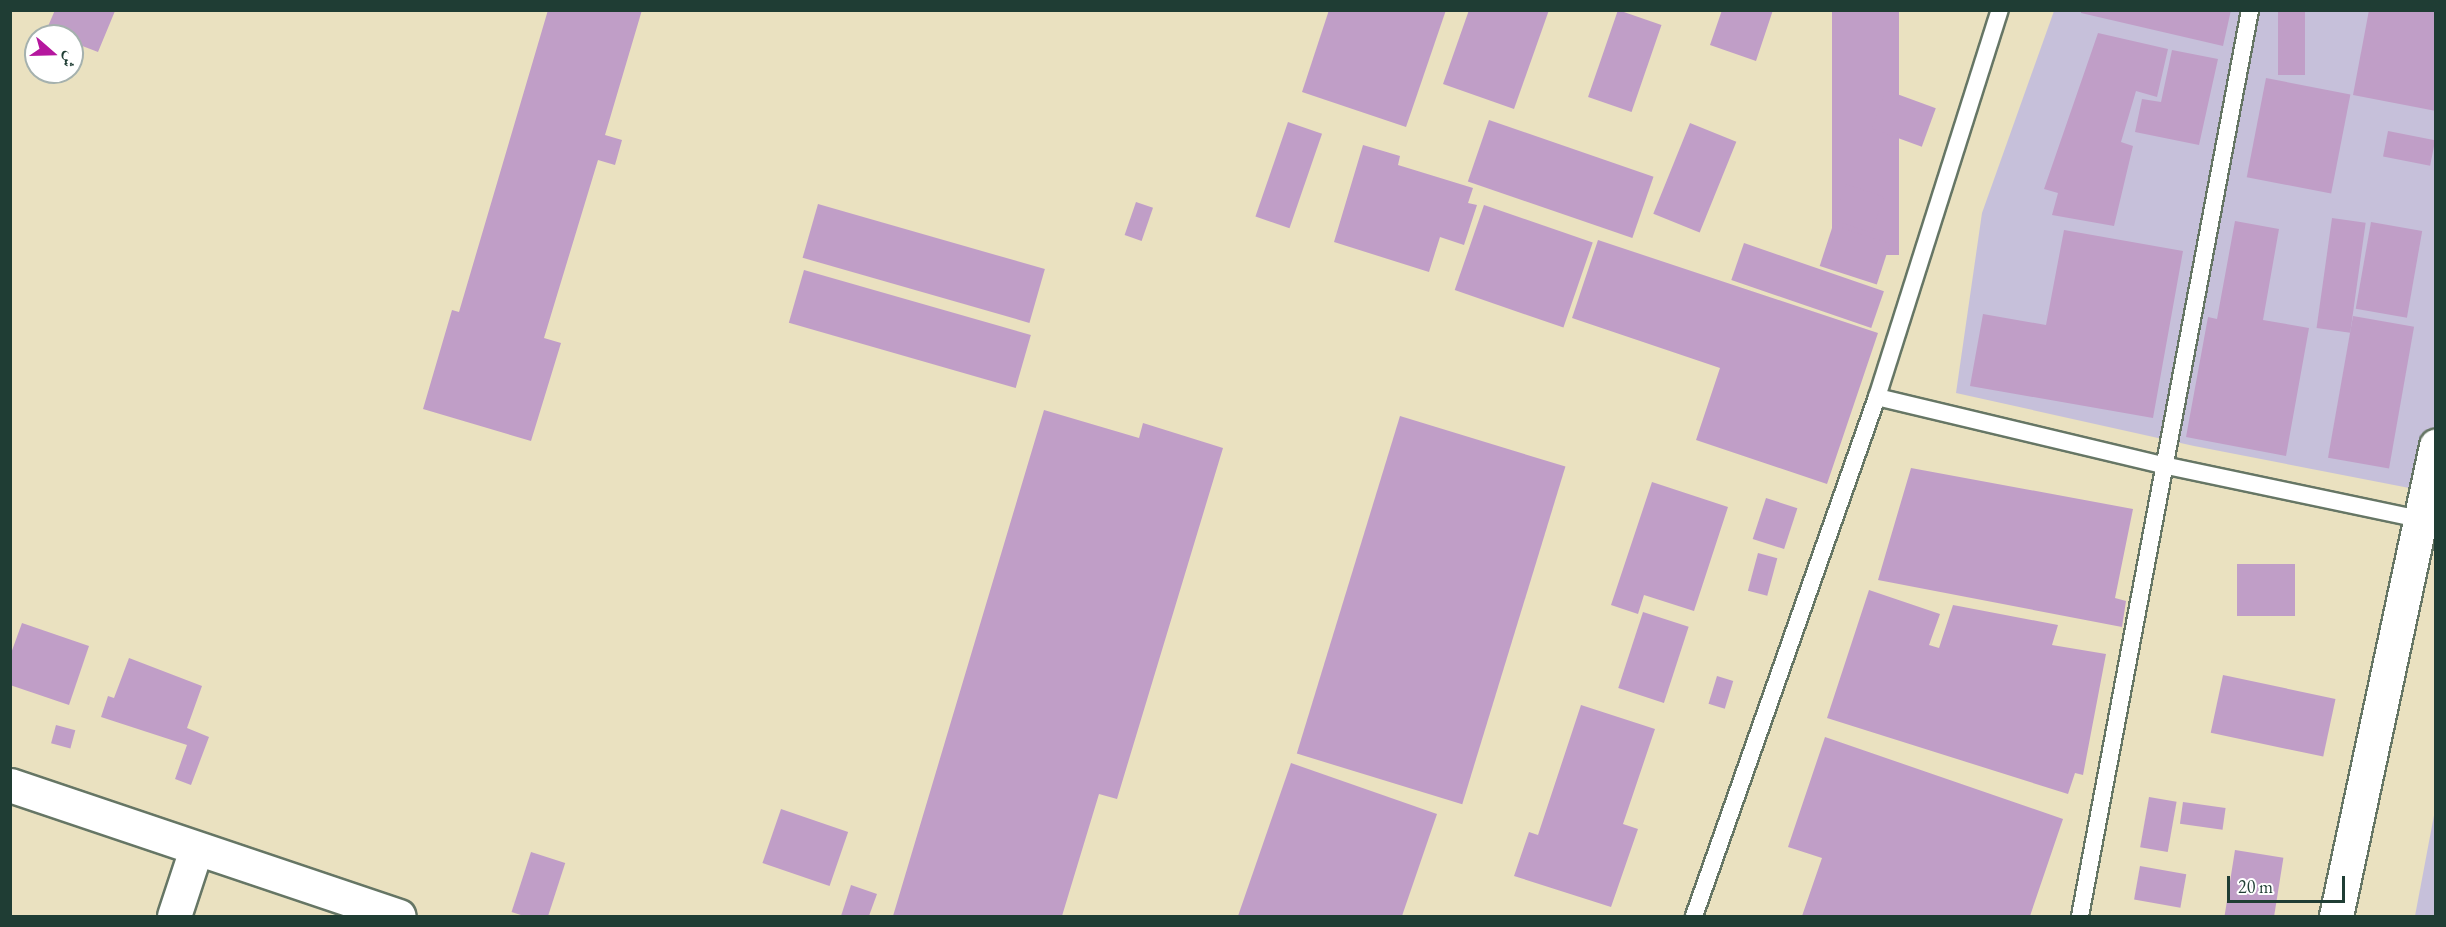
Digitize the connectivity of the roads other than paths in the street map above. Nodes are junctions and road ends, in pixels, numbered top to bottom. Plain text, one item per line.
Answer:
1 (2000, 10) edge
2 (2250, 10) edge
3 (1877, 397) junction
4 (2436, 445) edge
5 (2163, 465) junction
6 (2420, 519) junction
7 (10, 785) edge
8 (196, 849) junction
9 (325, 905) edge
10 (174, 916) edge
11 (399, 916) edge
12 (1694, 916) edge
13 (2080, 916) edge
14 (2336, 916) edge

1 - 3 lane
2 - 5 lane
3 - 5 lane
3 - 12 lane
4 - 6 street
5 - 6 lane
5 - 13 lane
6 - 14 street
7 - 8 street
8 - 9 street
8 - 10 street
9 - 11 street

